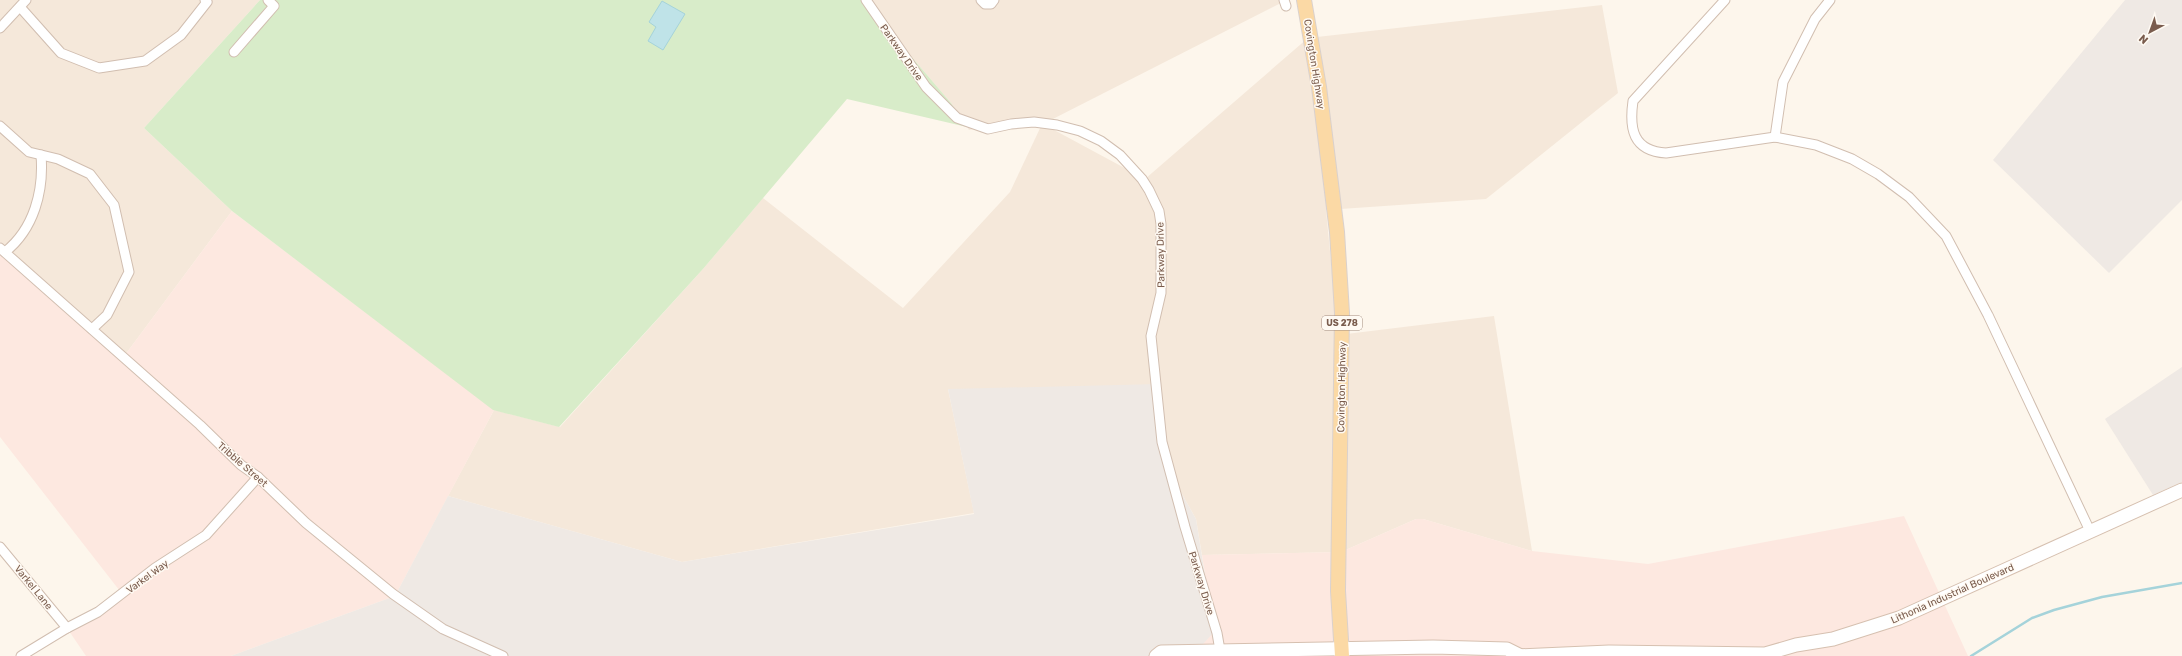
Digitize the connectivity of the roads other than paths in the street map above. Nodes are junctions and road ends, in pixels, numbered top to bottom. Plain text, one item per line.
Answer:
1 (205, 0) edge
2 (866, 0) edge
3 (981, 0) edge
4 (994, 0) edge
5 (1304, 0) edge
6 (1725, 0) edge
7 (1830, 0) edge
8 (271, 3) edge
9 (23, 4) edge
10 (0, 28) edge
11 (234, 52) dead end
12 (0, 126) edge
13 (1775, 137) junction
14 (41, 155) junction
15 (2, 250) edge
16 (92, 329) junction
17 (258, 477) junction
18 (2182, 490) edge
19 (2090, 531) junction
20 (0, 547) edge
21 (67, 628) junction
22 (1341, 652) edge
23 (1221, 653) edge
24 (21, 656) edge
25 (503, 656) edge
26 (1156, 656) edge
27 (1518, 656) edge

1 - 9 street
2 - 23 street, Parkway Drive
3 - 4 street
5 - 22 main road, Covington Highway / US 278
6 - 13 street
7 - 13 street
8 - 11 street
9 - 10 street
12 - 14 street
13 - 19 street
14 - 15 street
14 - 16 street
15 - 16 street, Tribble Street
16 - 17 street, Tribble Street
17 - 21 street, Varkel Way
17 - 25 street, Tribble Street
18 - 19 main road, Lithonia Industrial Boulevard
19 - 27 main road, Lithonia Industrial Boulevard
20 - 21 street, Varkel Lane
21 - 24 street, Varkel Way
22 - 23 main road, Lithonia Industrial Boulevard
22 - 27 main road, Lithonia Industrial Boulevard
23 - 26 main road, Lithonia Industrial Boulevard

